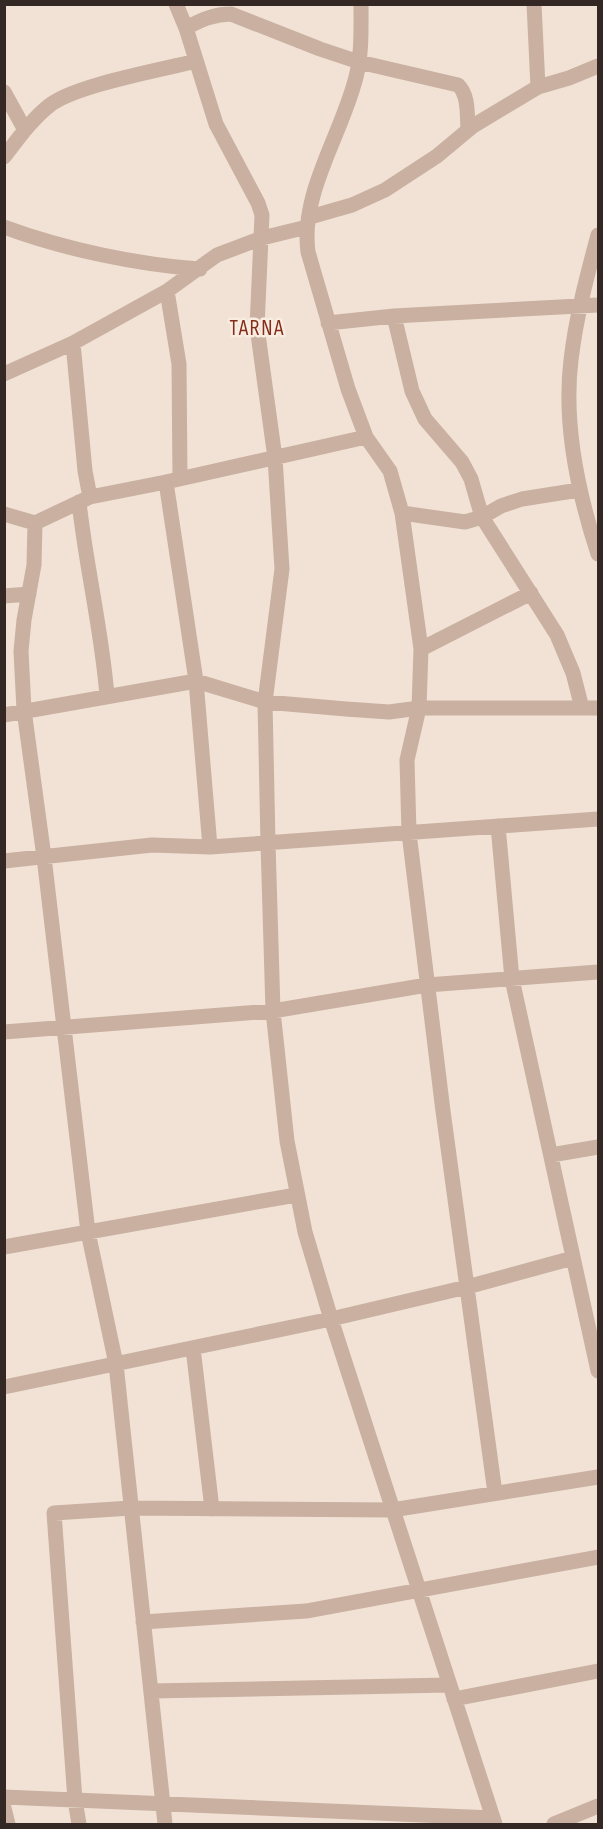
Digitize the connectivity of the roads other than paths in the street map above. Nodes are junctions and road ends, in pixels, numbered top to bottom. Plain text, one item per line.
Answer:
1 (176, 4) edge
2 (361, 4) edge
3 (534, 4) edge
4 (186, 28) junction
5 (196, 61) junction
6 (359, 62) junction
7 (598, 66) edge
8 (538, 87) junction
9 (4, 92) edge
10 (25, 130) junction
11 (468, 130) junction
12 (4, 157) edge
13 (309, 222) junction
14 (4, 227) edge
15 (598, 235) edge
16 (262, 238) junction
17 (200, 268) junction
18 (166, 291) junction
19 (598, 305) edge
20 (580, 306) junction
21 (394, 316) junction
22 (328, 323) junction
23 (73, 343) junction
24 (4, 374) edge
25 (366, 437) junction
26 (274, 458) junction
27 (173, 480) junction
28 (579, 489) junction
29 (85, 499) junction
30 (402, 513) junction
31 (4, 514) edge
32 (482, 517) junction
33 (35, 523) junction
34 (598, 554) edge
35 (531, 593) junction
36 (29, 594) junction
37 (4, 596) edge
38 (421, 649) junction
39 (196, 681) junction
40 (107, 696) junction
41 (265, 702) junction
42 (419, 708) junction
43 (582, 708) junction
44 (598, 708) edge
45 (24, 710) junction
46 (4, 715) edge
47 (598, 819) edge
48 (498, 826) junction
49 (409, 832) junction
50 (268, 843) junction
51 (210, 847) junction
52 (44, 857) junction
53 (4, 861) edge
54 (598, 972) edge
55 (512, 979) junction
56 (427, 985) junction
57 (273, 1011) junction
58 (64, 1027) junction
59 (4, 1032) edge
60 (598, 1147) edge
61 (550, 1155) junction
62 (296, 1195) junction
63 (88, 1232) junction
64 (4, 1247) edge
65 (573, 1258) junction
66 (467, 1287) junction
67 (330, 1320) junction
68 (594, 1328) edge
69 (193, 1348) junction
70 (116, 1364) junction
71 (598, 1371) edge
72 (4, 1387) edge
73 (598, 1477) edge
74 (495, 1493) junction
75 (131, 1508) junction
76 (212, 1509) junction
77 (392, 1510) junction
78 (598, 1557) edge
79 (418, 1590) junction
80 (143, 1622) junction
81 (598, 1671) edge
82 (151, 1691) junction
83 (452, 1692) junction
84 (4, 1797) edge
85 (75, 1800) junction
86 (163, 1805) junction
87 (598, 1806) edge
88 (4, 1808) edge
89 (494, 1821) edge
90 (8, 1824) edge
91 (79, 1824) edge
92 (165, 1824) edge
93 (554, 1824) edge

1 - 4 street
2 - 6 street
3 - 8 street
4 - 5 street
4 - 6 street
5 - 10 street
5 - 16 street
6 - 11 street
6 - 13 street
7 - 8 street
8 - 11 street
9 - 10 street
10 - 12 street
11 - 13 street
13 - 16 street
13 - 22 street
14 - 17 street
15 - 20 street
16 - 17 street
16 - 26 street
17 - 18 street
18 - 23 street
18 - 27 street
19 - 20 street
20 - 21 street
20 - 28 street
21 - 22 street
21 - 32 street
22 - 25 street
23 - 24 street
23 - 29 street
25 - 26 street
25 - 30 street
26 - 27 street
26 - 41 street
27 - 29 street
27 - 39 street
28 - 32 street
28 - 34 street
29 - 33 street
29 - 40 street
30 - 32 street
30 - 38 street
31 - 33 street
32 - 35 street
33 - 36 street
35 - 38 street
35 - 43 street
36 - 37 street
36 - 45 street
38 - 42 street
39 - 40 street
39 - 41 street
39 - 51 street
40 - 45 street
41 - 42 street
41 - 50 street
42 - 43 street
42 - 49 street
43 - 44 street
45 - 46 street
45 - 52 street
47 - 48 street
48 - 49 street
48 - 55 street
49 - 50 street
49 - 56 street
50 - 51 street
50 - 57 street
51 - 52 street
52 - 53 street
52 - 58 street
54 - 55 street
55 - 56 street
55 - 61 street
56 - 57 street
56 - 66 street
57 - 58 street
57 - 62 street
58 - 59 street
58 - 63 street
60 - 61 street
61 - 65 street
62 - 63 street
62 - 67 street
63 - 64 street
63 - 70 street
65 - 66 street
65 - 68 street
66 - 67 street
66 - 74 street
67 - 69 street
67 - 77 street
68 - 71 street
69 - 70 street
69 - 76 street
70 - 72 street
70 - 75 street
73 - 74 street
74 - 77 street
75 - 76 street
75 - 80 street
75 - 85 street
76 - 77 street
77 - 79 street
78 - 79 street
79 - 80 street
79 - 83 street
80 - 82 street
81 - 83 street
82 - 83 street
82 - 86 street
83 - 89 street
84 - 85 street
85 - 86 street
85 - 91 street
86 - 89 street
86 - 92 street
87 - 93 street
88 - 90 street

